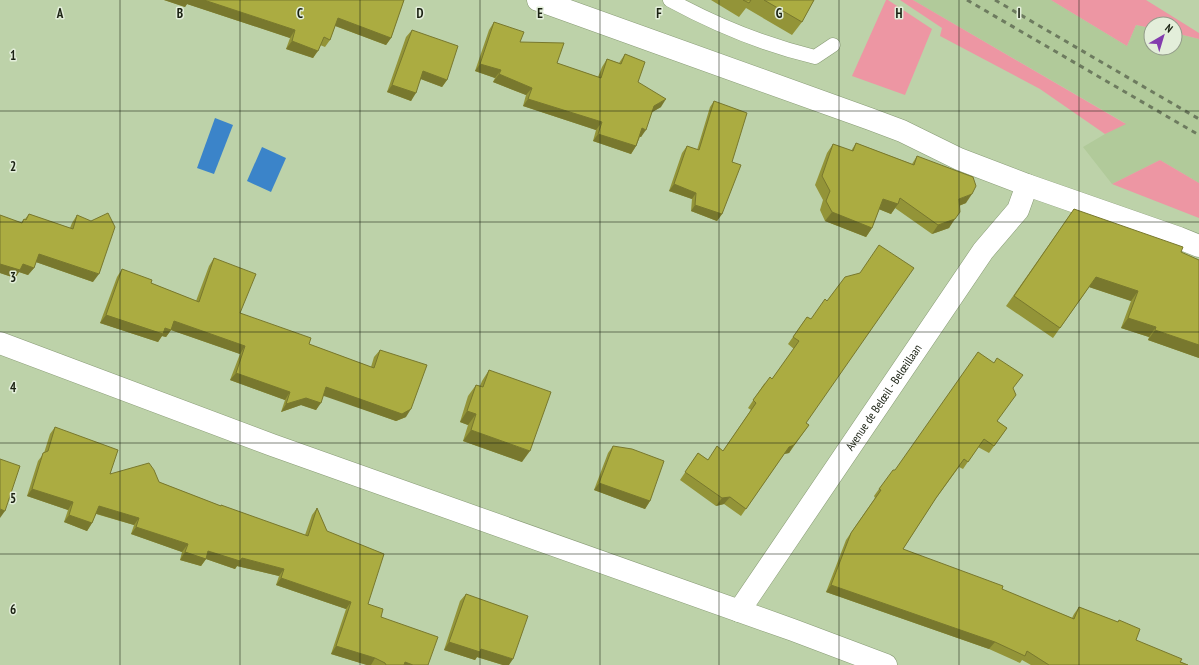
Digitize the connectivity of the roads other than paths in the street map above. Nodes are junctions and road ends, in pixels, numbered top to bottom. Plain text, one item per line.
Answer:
1 (540, 0) edge
2 (670, 0) edge
3 (833, 45) dead end
4 (1027, 185) junction
5 (1199, 246) edge
6 (0, 343) edge
7 (740, 611) junction
8 (886, 665) edge

1 - 4 street
2 - 3 lane
4 - 5 street
4 - 7 street, Avenue de Belœil - Belœillaan
6 - 7 street
7 - 8 street

